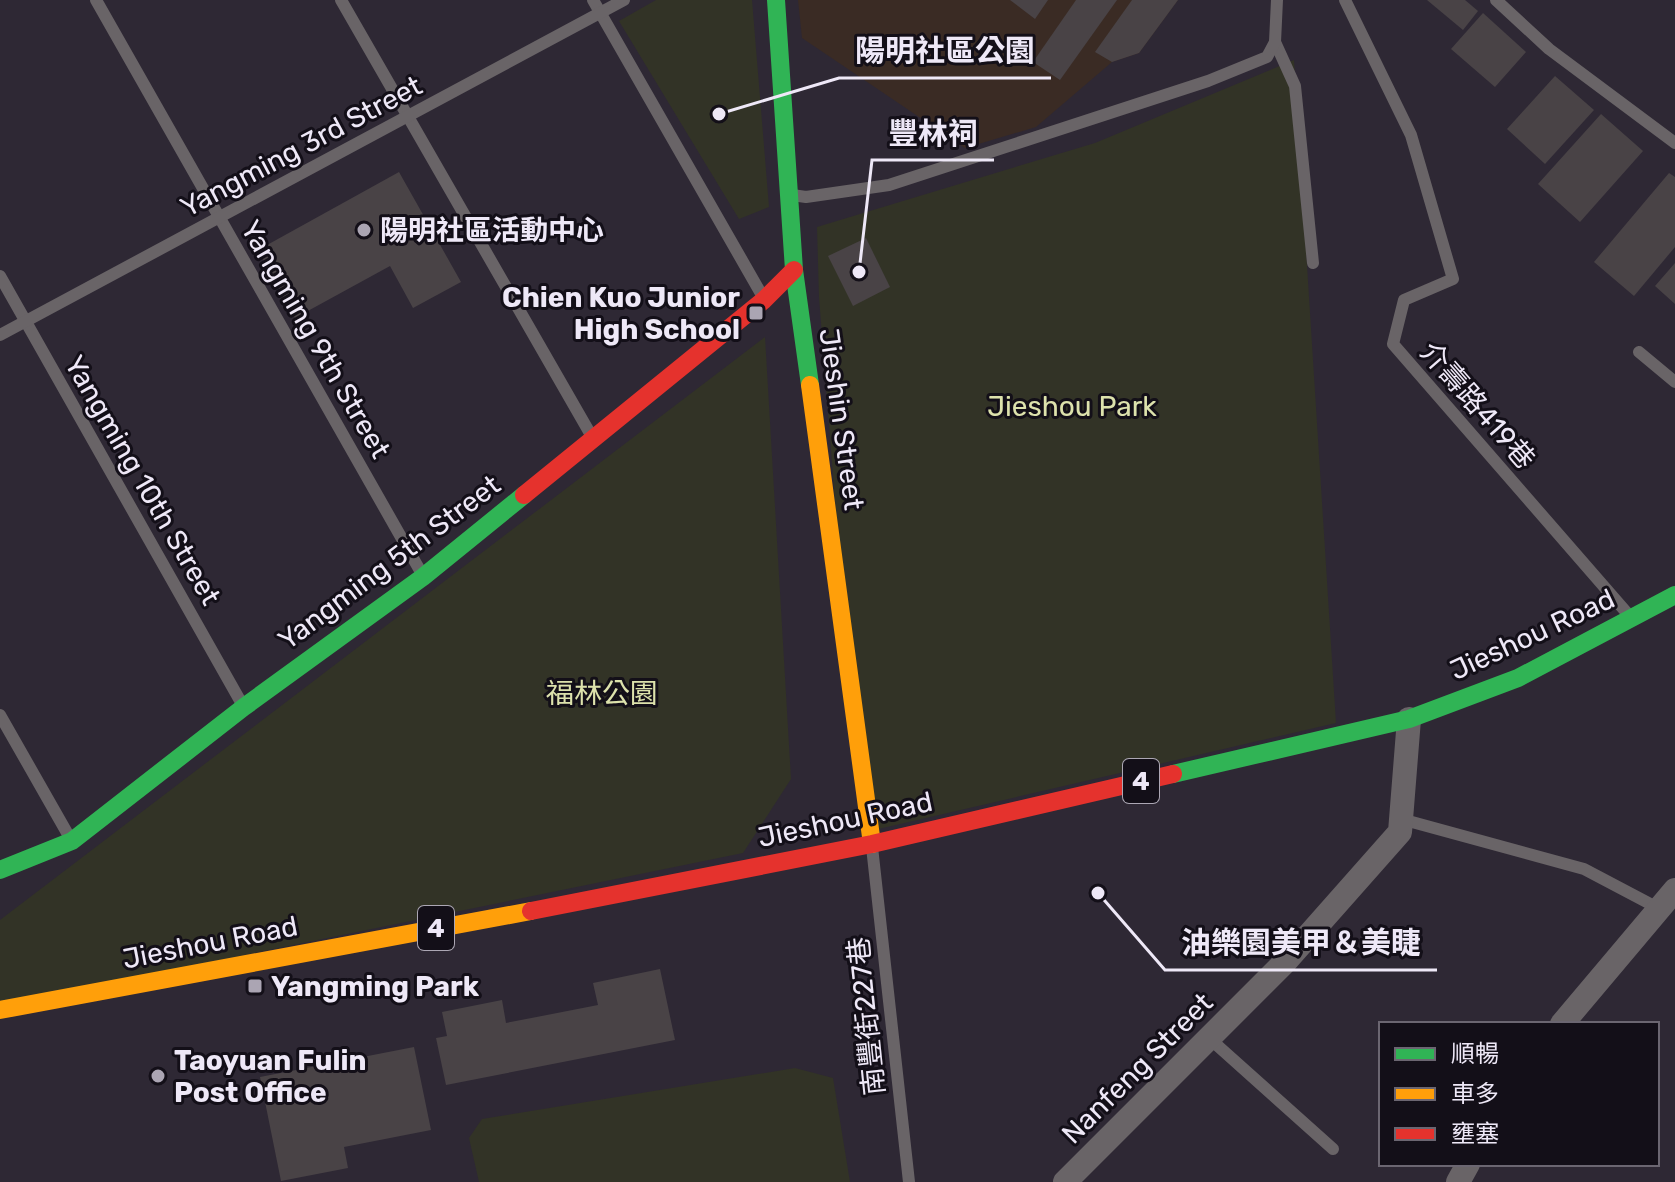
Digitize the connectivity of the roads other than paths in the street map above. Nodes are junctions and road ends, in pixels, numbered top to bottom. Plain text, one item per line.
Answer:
1 (96, 0) edge
2 (341, 0) edge
3 (593, 0) edge
4 (624, 0) edge
5 (776, 0) edge
6 (1277, 0) edge
7 (1345, 0) edge
8 (1496, 0) edge
9 (601, 13) junction
10 (1275, 42) junction
11 (408, 117) junction
12 (1675, 143) edge
13 (790, 194) junction
14 (219, 217) junction
15 (1313, 263) dead end
16 (794, 270) junction
17 (0, 276) edge
18 (764, 300) junction
19 (26, 321) junction
20 (0, 335) edge
21 (1639, 352) dead end
22 (1675, 382) edge
23 (593, 438) junction
24 (423, 577) junction
25 (1675, 595) edge
26 (1632, 619) junction
27 (244, 707) junction
28 (0, 715) edge
29 (1409, 719) junction
30 (1401, 819) junction
31 (72, 841) junction
32 (872, 844) junction
33 (0, 870) edge
34 (1675, 890) edge
35 (1658, 908) junction
36 (0, 1010) edge
37 (1564, 1022) edge
38 (1209, 1038) junction
39 (1333, 1149) dead end
40 (909, 1182) edge
41 (1065, 1182) edge

1 - 14 lane, Yangming 9th Street
2 - 11 lane
3 - 9 lane
4 - 9 lane, Yangming 3rd Street
5 - 13 street, Jieshin Street
6 - 10 lane
7 - 26 lane, 介壽路419巷
8 - 12 lane
9 - 11 lane, Yangming 3rd Street
9 - 18 lane
10 - 13 lane
10 - 15 lane
11 - 14 lane, Yangming 3rd Street
11 - 23 lane
13 - 16 street, Jieshin Street
14 - 19 lane, Yangming 3rd Street
14 - 24 lane, Yangming 9th Street
16 - 18 street, Yangming 5th Street
16 - 32 street, Jieshin Street
17 - 19 lane, Yangming 10th Street
18 - 23 street, Yangming 5th Street
19 - 20 lane, Yangming 3rd Street
19 - 27 lane, Yangming 10th Street
21 - 22 lane
23 - 24 street, Yangming 5th Street
24 - 27 street, Yangming 5th Street
25 - 26 street, Jieshou Road / 4
26 - 29 street, Jieshou Road / 4
27 - 31 street, Yangming 5th Street
28 - 31 lane
29 - 30 street, Nanfeng Street
29 - 32 street, Jieshou Road / 4
30 - 35 lane
30 - 38 street, Nanfeng Street
31 - 33 street, Yangming 5th Street
32 - 36 street, Jieshou Road / 4
32 - 40 lane, 南豐街227巷
34 - 35 street
35 - 37 street
38 - 39 lane
38 - 41 street, Nanfeng Street

